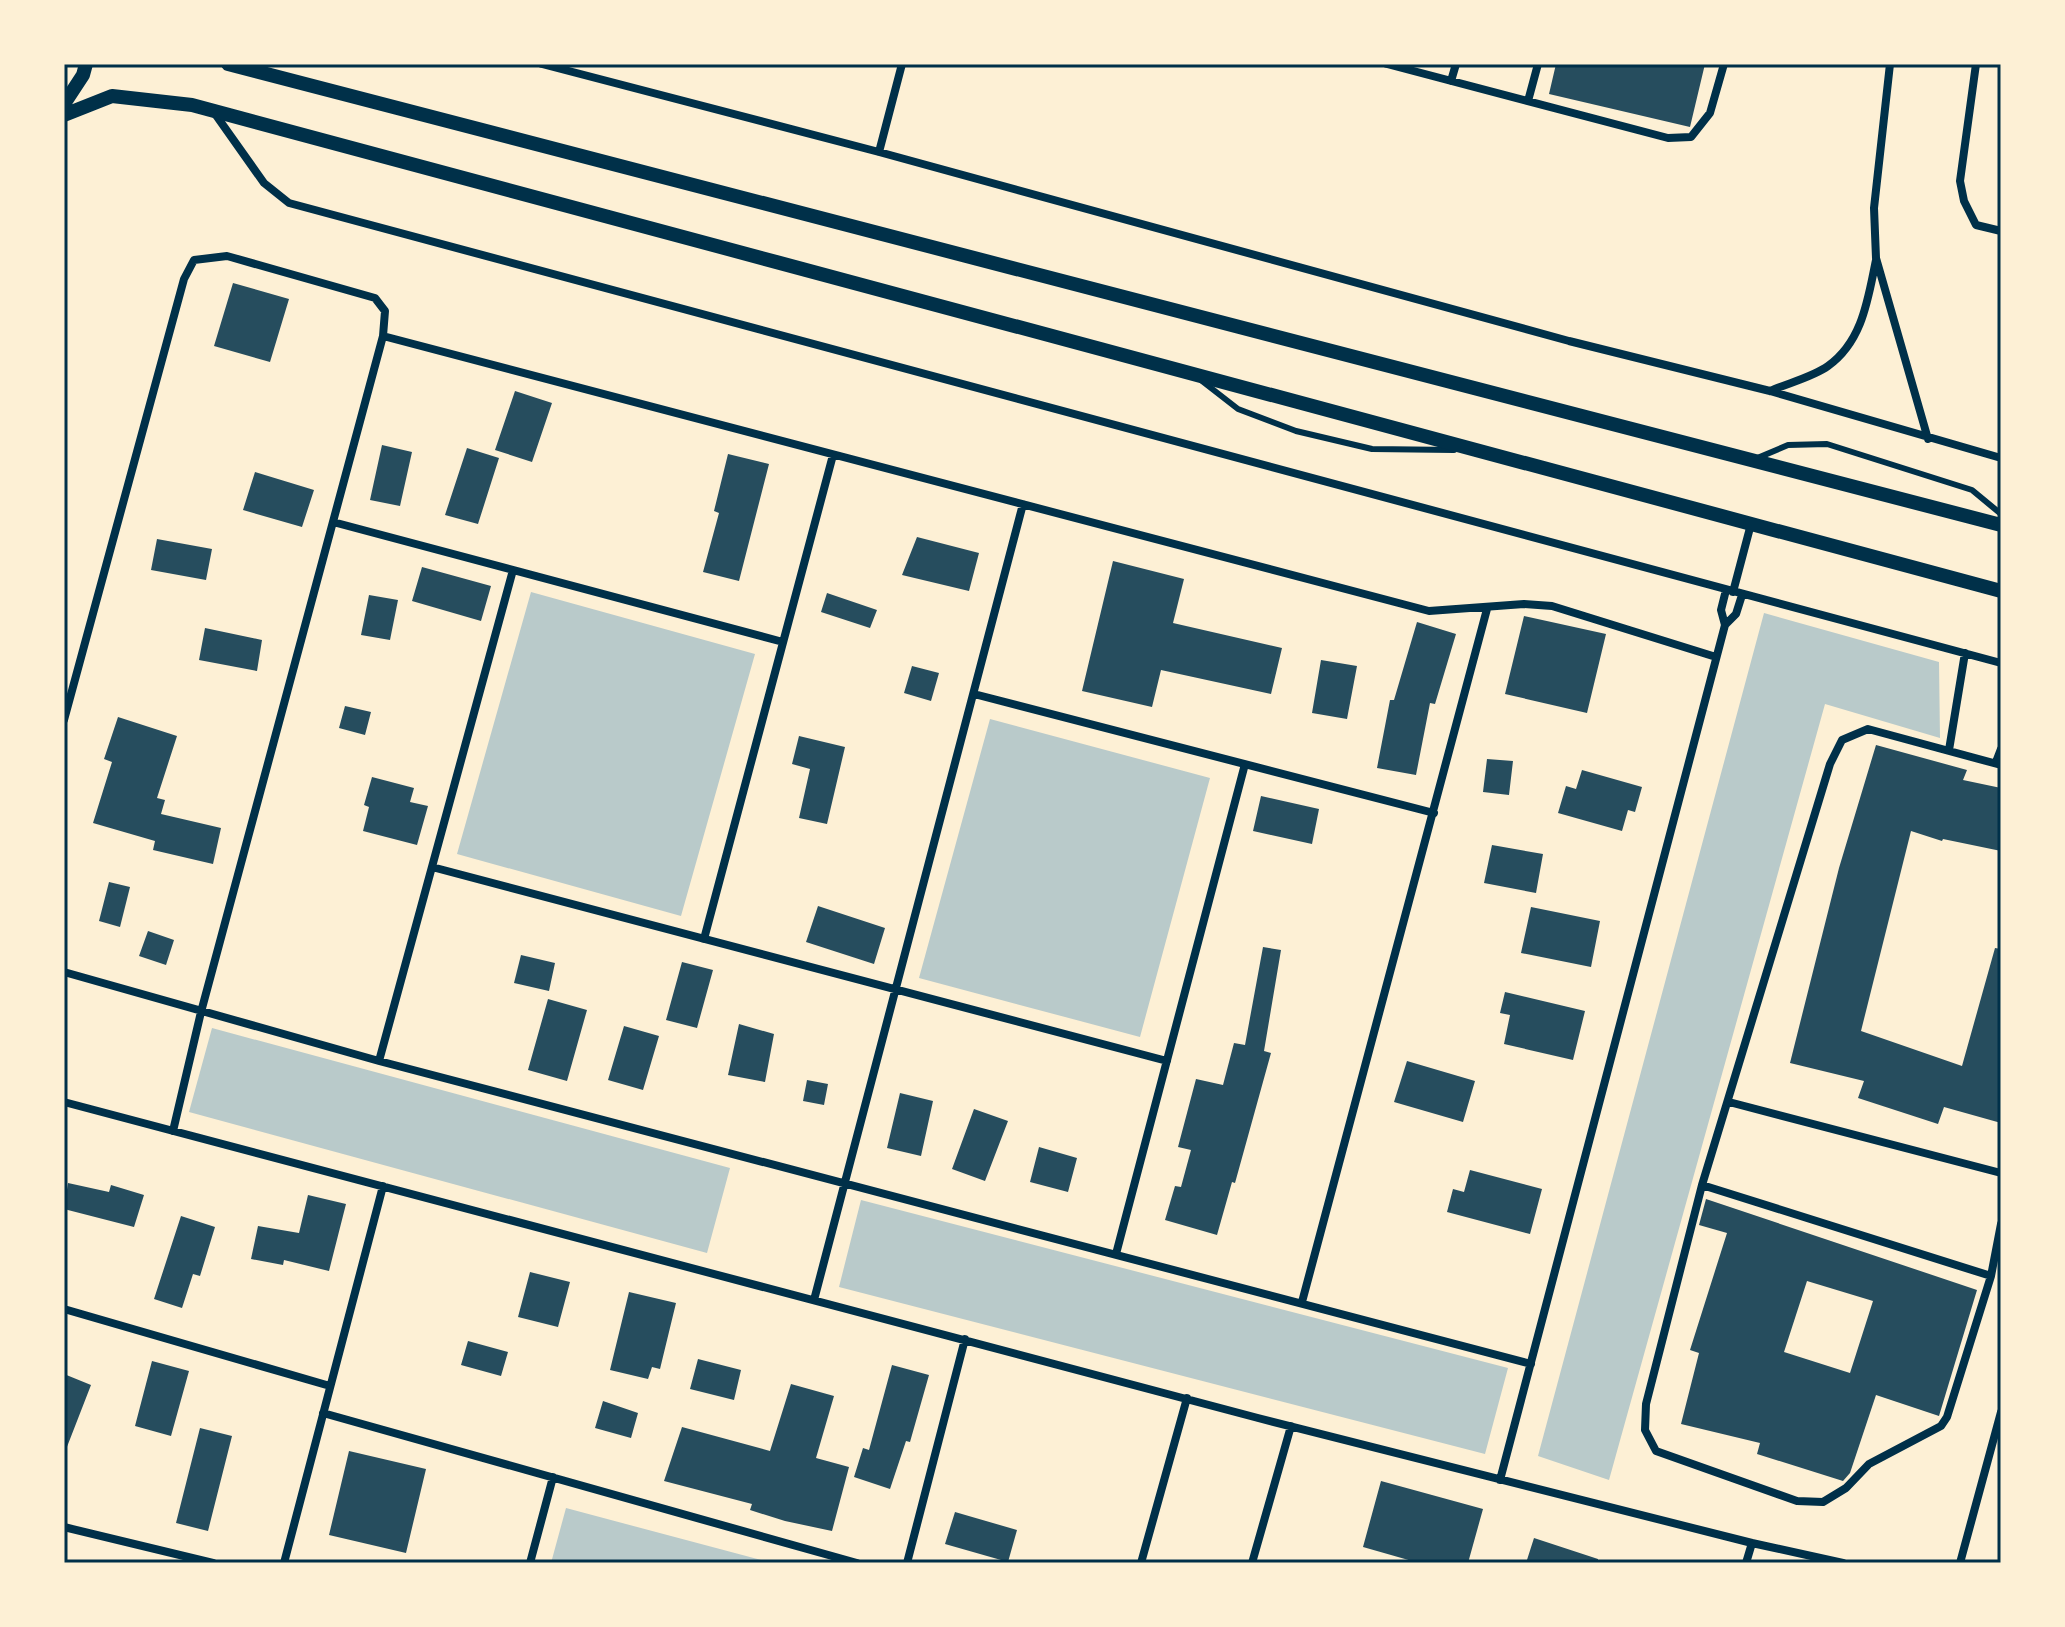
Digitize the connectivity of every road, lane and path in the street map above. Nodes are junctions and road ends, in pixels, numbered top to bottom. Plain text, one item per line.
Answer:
1 (86, 64) edge
2 (228, 64) edge
3 (542, 64) edge
4 (902, 64) edge
5 (1387, 64) edge
6 (1456, 64) edge
7 (1538, 64) edge
8 (1724, 64) edge
9 (1890, 64) edge
10 (1976, 64) edge
11 (252, 67) edge
12 (1451, 81) junction
13 (1528, 101) junction
14 (64, 104) edge
15 (212, 110) junction
16 (64, 115) edge
17 (879, 152) junction
18 (2001, 231) edge
19 (1876, 258) junction
20 (383, 336) junction
21 (1193, 374) junction
22 (1770, 391) junction
23 (1928, 439) junction
24 (1478, 450) junction
25 (833, 455) junction
26 (2001, 458) edge
27 (1751, 460) junction
28 (1023, 504) junction
29 (2001, 514) edge
30 (333, 522) junction
31 (1751, 524) junction
32 (2001, 525) edge
33 (513, 570) junction
34 (2001, 591) edge
35 (1734, 592) junction
36 (1487, 609) junction
37 (1725, 625) junction
38 (783, 642) junction
39 (1965, 653) junction
40 (1716, 657) junction
41 (2001, 663) edge
42 (974, 694) junction
43 (64, 720) edge
44 (2001, 749) edge
45 (1949, 750) junction
46 (1998, 763) edge
47 (1245, 764) junction
48 (1434, 813) junction
49 (432, 867) junction
50 (704, 939) junction
51 (64, 972) edge
52 (896, 990) junction
53 (201, 1012) junction
54 (379, 1061) junction
55 (1167, 1061) junction
56 (64, 1102) edge
57 (1729, 1102) junction
58 (173, 1131) junction
59 (2001, 1173) edge
60 (846, 1183) junction
61 (1702, 1185) junction
62 (383, 1186) junction
63 (2001, 1224) edge
64 (1116, 1254) junction
65 (1991, 1276) junction
66 (814, 1300) junction
67 (1302, 1302) junction
68 (64, 1309) edge
69 (965, 1339) junction
70 (1531, 1364) junction
71 (330, 1386) junction
72 (1187, 1398) junction
73 (2001, 1412) edge
74 (323, 1413) junction
75 (1291, 1426) junction
76 (553, 1477) junction
77 (1500, 1480) junction
78 (64, 1527) edge
79 (1752, 1543) junction
80 (213, 1563) edge
81 (284, 1563) edge
82 (530, 1563) edge
83 (857, 1563) edge
84 (907, 1563) edge
85 (1141, 1563) edge
86 (1252, 1563) edge
87 (1746, 1563) edge
88 (1843, 1563) edge
89 (1960, 1563) edge

1 - 14 street
2 - 11 street
3 - 17 street
4 - 17 street
5 - 12 street
6 - 12 street
7 - 13 street
8 - 13 street
9 - 19 street
10 - 18 street
11 - 27 street
12 - 13 street
15 - 16 street
15 - 21 street
15 - 35 street
17 - 22 street
19 - 22 street
19 - 23 street
20 - 25 street
20 - 30 street
20 - 43 street
21 - 24 street
21 - 24 lane
22 - 23 street
23 - 26 street
24 - 31 street
25 - 28 street
25 - 38 street
27 - 29 lane
27 - 32 street
28 - 36 street
28 - 42 street
30 - 33 street
30 - 53 street
31 - 34 street
31 - 35 street
33 - 38 street
33 - 49 street
35 - 37 street
35 - 37 street
35 - 39 street
36 - 40 street
36 - 48 street
37 - 40 street
38 - 50 street
39 - 41 street
39 - 45 street
40 - 70 street
42 - 47 street
42 - 52 street
44 - 46 street
45 - 46 street
45 - 57 street
47 - 48 street
47 - 55 street
48 - 67 street
49 - 50 street
49 - 54 street
50 - 52 street
51 - 53 street
52 - 55 street
52 - 60 street
53 - 54 street
53 - 58 street
54 - 60 street
55 - 64 street
56 - 58 street
57 - 59 street
57 - 61 street
58 - 62 street
60 - 64 street
60 - 66 street
61 - 65 street
61 - 65 street
62 - 66 street
62 - 71 street
63 - 65 street
64 - 67 street
66 - 69 street
67 - 70 street
68 - 71 street
69 - 72 street
69 - 84 street
70 - 77 street
71 - 74 street
72 - 75 street
72 - 85 street
73 - 89 street
74 - 76 street
74 - 81 street
75 - 77 street
75 - 86 street
76 - 82 street
76 - 83 street
77 - 79 street
78 - 80 street
79 - 87 street
79 - 88 street

